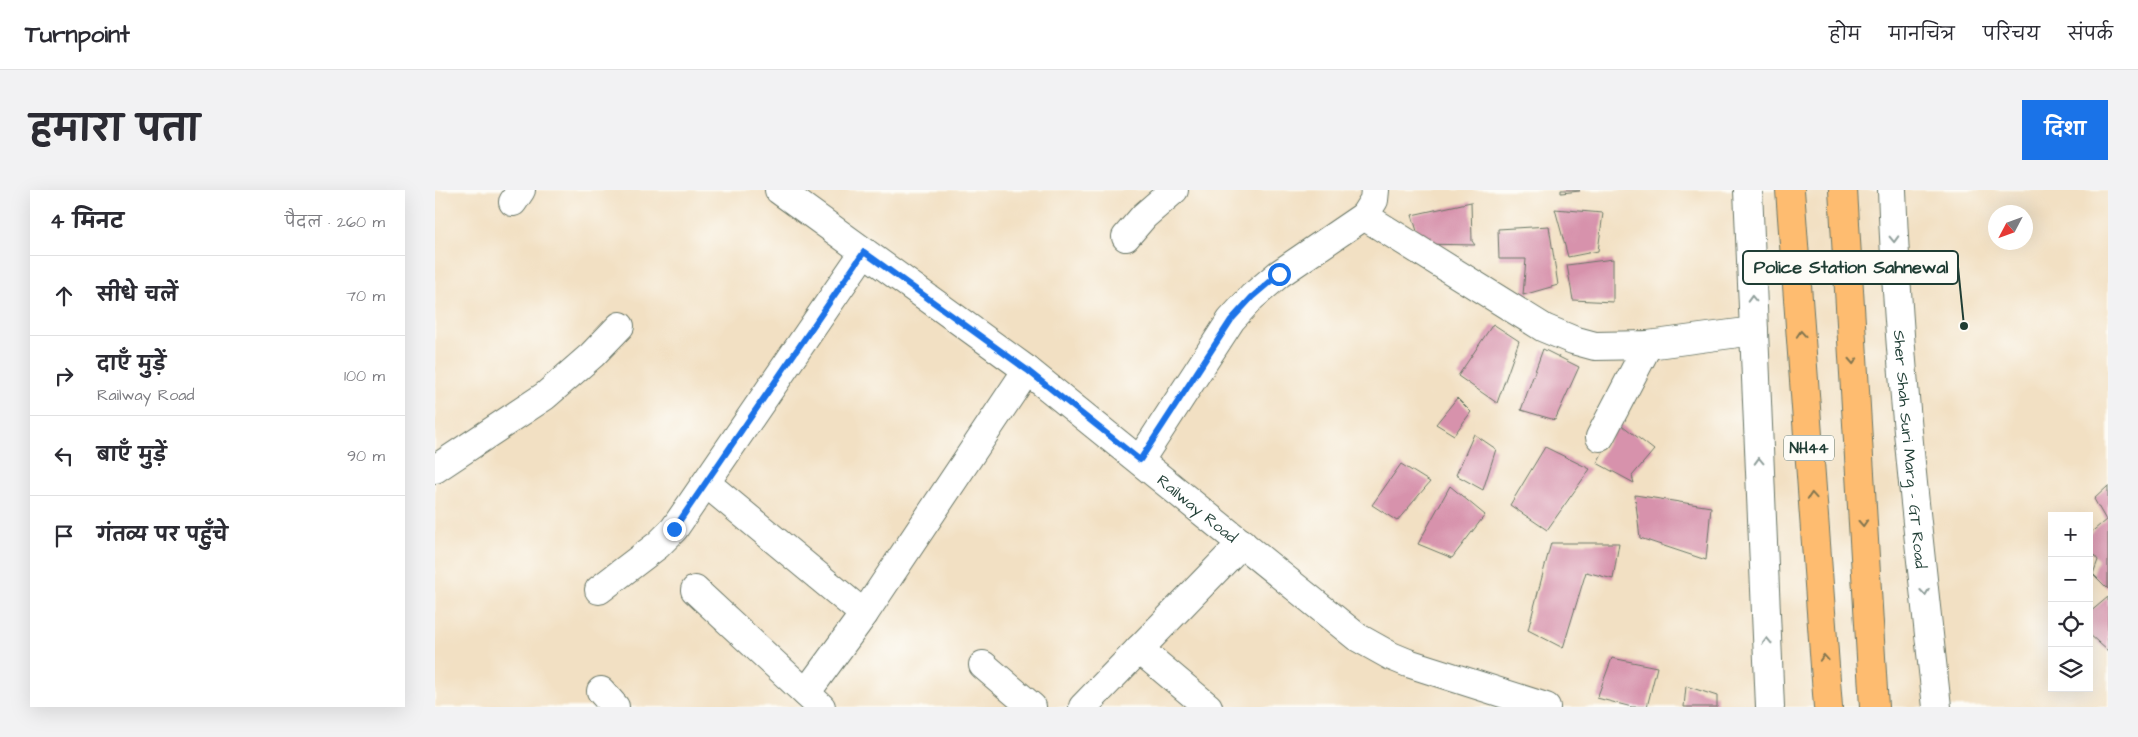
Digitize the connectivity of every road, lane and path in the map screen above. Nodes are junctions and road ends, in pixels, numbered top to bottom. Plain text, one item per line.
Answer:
1 (779, 190) edge
2 (1174, 190) edge
3 (1375, 190) edge
4 (1748, 190) edge
5 (1790, 190) edge
6 (1843, 190) edge
7 (1892, 190) edge
8 (1365, 216) junction
9 (1126, 237) dead end
10 (864, 252) junction
11 (620, 326) dead end
12 (1754, 331) junction
13 (1648, 345) junction
14 (1027, 370) junction
15 (1600, 436) dead end
16 (1140, 460) junction
17 (435, 469) edge
18 (706, 483) junction
19 (1242, 543) junction
20 (599, 590) dead end
21 (695, 590) dead end
22 (864, 614) junction
23 (1139, 649) junction
24 (983, 665) dead end
25 (813, 700) edge
26 (1032, 707) edge
27 (1083, 707) edge
28 (1208, 707) edge
29 (1546, 707) edge
30 (1770, 707) edge
31 (1828, 707) edge
32 (1874, 707) edge
33 (1937, 707) edge

1 - 10 street, Railway Road
2 - 9 street
3 - 8 street
12 -> 4 street
31 -> 5 highway, NH44
6 -> 32 highway, NH44
7 -> 33 street, Sher Shah Suri Marg - GT Road
8 - 13 street
8 - 16 street
10 - 14 street, Railway Road
10 - 18 street
11 - 17 street
12 - 13 street
30 -> 12 street
13 - 15 street
14 - 16 street, Railway Road
14 - 22 street
16 - 19 street, Railway Road
18 - 20 street
18 - 22 street
19 - 23 street
19 - 29 street, Railway Road
21 - 25 street
22 - 25 street
23 - 27 street
23 - 28 street
24 - 26 street

